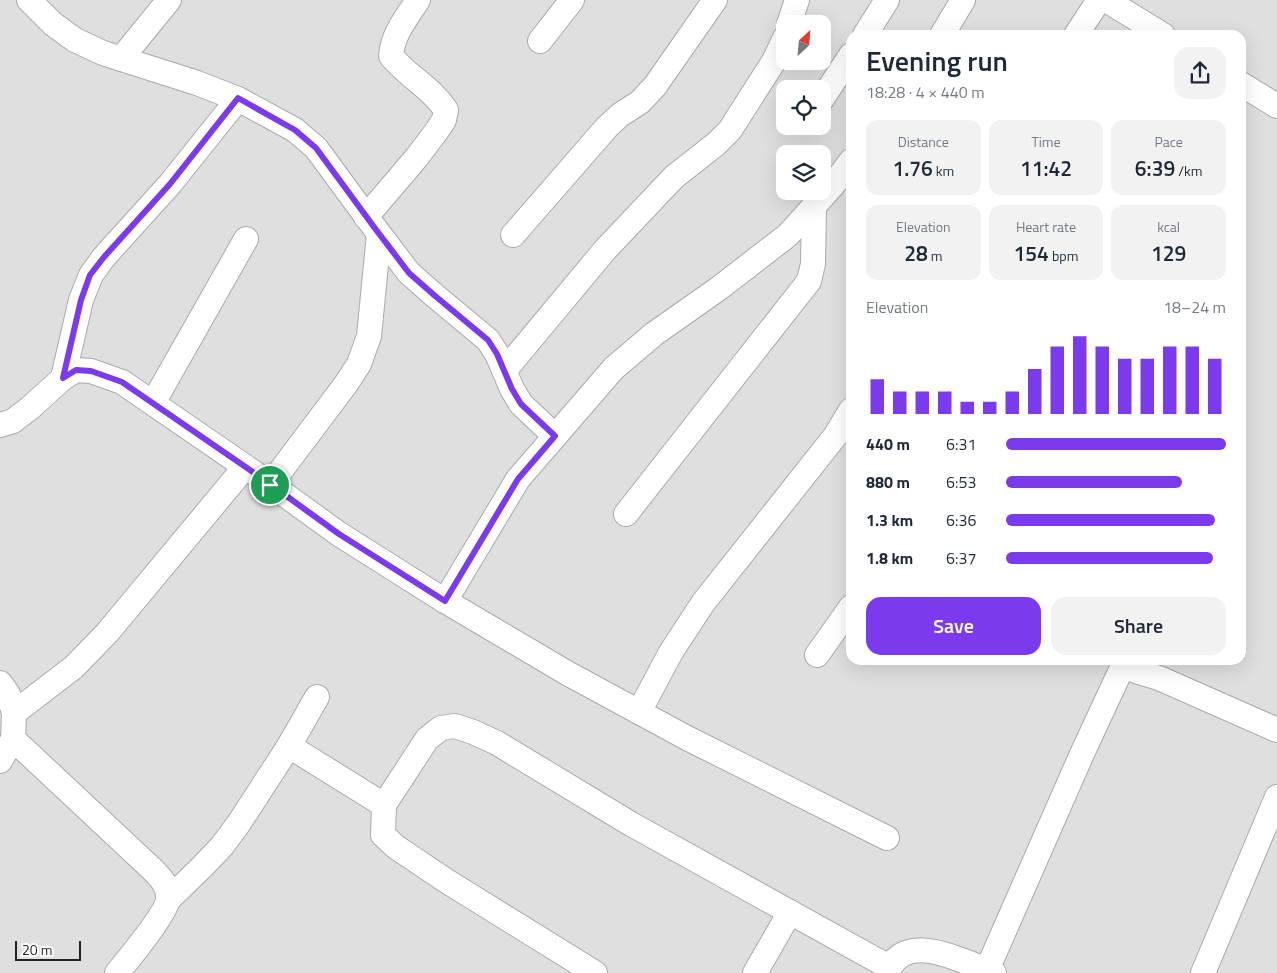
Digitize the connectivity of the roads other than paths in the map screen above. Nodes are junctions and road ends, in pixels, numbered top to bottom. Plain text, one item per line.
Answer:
1 (169, 0) edge
2 (418, 0) edge
3 (572, 0) edge
4 (715, 0) edge
5 (797, 0) edge
6 (888, 0) edge
7 (963, 0) edge
8 (1099, 0) edge
9 (1106, 0) edge
10 (39, 4) edge
11 (793, 15) edge
12 (868, 30) edge
13 (945, 30) edge
14 (1079, 30) edge
15 (1154, 30) edge
16 (540, 42) dead end
17 (776, 57) edge
18 (121, 59) junction
19 (846, 63) edge
20 (831, 85) edge
21 (1246, 87) edge
22 (238, 98) junction
23 (1277, 106) edge
24 (846, 168) edge
25 (814, 207) junction
26 (373, 226) junction
27 (513, 235) dead end
28 (246, 239) dead end
29 (505, 370) junction
30 (63, 378) junction
31 (153, 403) junction
32 (846, 418) edge
33 (0, 425) edge
34 (555, 436) junction
35 (245, 467) junction
36 (270, 485) junction
37 (626, 514) dead end
38 (445, 601) junction
39 (846, 615) edge
40 (817, 655) dead end
41 (1124, 665) edge
42 (1130, 665) edge
43 (0, 684) edge
44 (317, 697) dead end
45 (639, 712) junction
46 (14, 713) junction
47 (1277, 730) edge
48 (12, 739) junction
49 (289, 746) junction
50 (0, 761) edge
51 (1277, 797) edge
52 (384, 805) junction
53 (887, 838) dead end
54 (168, 900) junction
55 (790, 912) junction
56 (888, 970) edge
57 (990, 971) edge
58 (117, 973) edge
59 (595, 973) edge
60 (755, 973) edge
61 (1203, 973) edge

1 - 18 street
2 - 26 street
3 - 16 street
4 - 27 street
5 - 11 street
6 - 12 street
7 - 13 street
8 - 14 street
9 - 15 street
10 - 18 street
17 - 29 street
18 - 22 street
19 - 20 street
21 - 23 street
22 - 26 street
22 - 30 street
24 - 25 street
25 - 34 street
25 - 37 street
26 - 29 street
26 - 36 street
28 - 31 street
29 - 34 street
30 - 31 street
30 - 33 street
31 - 35 street
32 - 45 street
34 - 38 street
35 - 36 street
35 - 46 street
36 - 38 street
38 - 45 street
39 - 40 street
41 - 57 street
42 - 47 street
43 - 46 street
44 - 49 street
45 - 53 street
46 - 48 street
48 - 50 street
48 - 54 street
49 - 52 street
49 - 54 street
51 - 61 street
52 - 55 street
52 - 59 street
54 - 58 street
55 - 56 street
55 - 60 street
56 - 57 street

